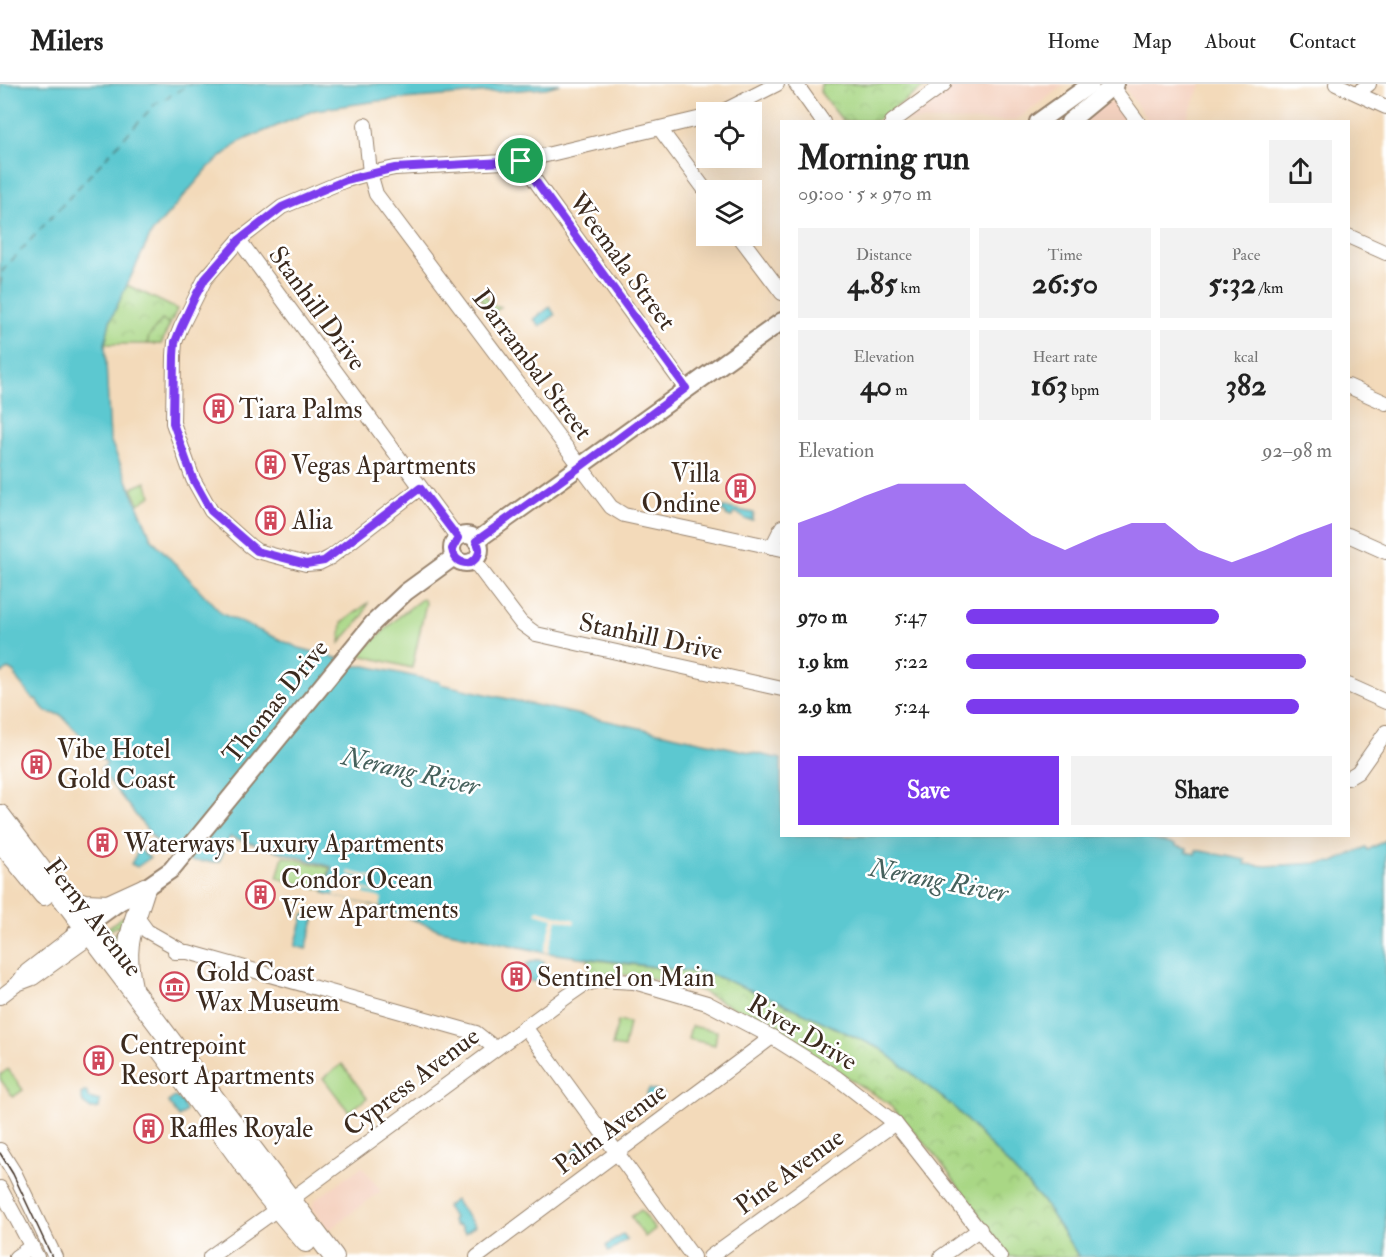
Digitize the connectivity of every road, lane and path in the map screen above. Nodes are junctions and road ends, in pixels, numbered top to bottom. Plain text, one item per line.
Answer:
1 (777, 84) edge
2 (796, 84) edge
3 (944, 84) edge
4 (1336, 84) edge
5 (1369, 84) edge
6 (1112, 85) edge
7 (1086, 87) edge
8 (1357, 93) junction
9 (742, 102) edge
10 (1092, 104) junction
11 (1386, 107) edge
12 (696, 120) edge
13 (822, 120) edge
14 (895, 120) edge
15 (1041, 120) edge
16 (1072, 120) edge
17 (1137, 120) edge
18 (365, 124) dead end
19 (660, 129) junction
20 (521, 161) junction
21 (370, 173) junction
22 (698, 180) edge
23 (1350, 237) edge
24 (239, 240) junction
25 (747, 246) edge
26 (1386, 253) edge
27 (780, 290) edge
28 (780, 322) edge
29 (1350, 387) edge
30 (686, 388) junction
31 (1386, 403) edge
32 (580, 467) junction
33 (420, 488) junction
34 (1350, 536) edge
35 (458, 538) junction
36 (476, 541) junction
37 (777, 548) edge
38 (1386, 552) edge
39 (454, 557) junction
40 (474, 561) junction
41 (1350, 686) edge
42 (780, 689) edge
43 (1386, 702) edge
44 (1386, 732) edge
45 (1350, 777) edge
46 (0, 814) edge
47 (0, 836) edge
48 (146, 888) junction
49 (61, 897) junction
50 (136, 916) junction
51 (82, 935) junction
52 (133, 992) junction
53 (0, 997) edge
54 (525, 1027) junction
55 (772, 1037) junction
56 (495, 1048) junction
57 (896, 1123) junction
58 (0, 1150) edge
59 (617, 1152) junction
60 (0, 1188) edge
61 (284, 1204) junction
62 (980, 1229) junction
63 (34, 1251) edge
64 (16, 1257) edge
65 (55, 1257) edge
66 (210, 1257) edge
67 (318, 1257) edge
68 (334, 1257) edge
69 (477, 1257) edge
70 (693, 1257) edge
71 (710, 1257) edge
72 (941, 1257) edge
73 (1000, 1257) edge

1 - 9 street
2 - 13 street
3 - 14 street
4 - 8 street
5 - 8 street
6 - 10 main road
6 - 17 street
7 - 10 main road
7 - 15 main road
8 - 11 street
10 - 16 main road
12 - 19 street, Stanhill Drive
18 - 21 street, Darrambal Street
19 - 20 street, Stanhill Drive
19 - 22 street
20 - 21 street, Stanhill Drive
20 - 30 street, Weemala Street
21 - 24 street, Stanhill Drive
21 - 32 street, Darrambal Street
23 - 26 street
24 - 33 street, Stanhill Drive
24 - 33 street
25 - 27 street
28 - 30 main road
29 - 31 street
30 - 32 main road
32 - 36 main road
32 - 37 street, Darrambal Street
33 - 35 street, Stanhill Drive
34 - 38 street
35 - 36 main road
35 - 39 main road
36 - 40 main road
39 - 40 main road
39 - 48 main road, Thomas Drive
40 - 42 street, Stanhill Drive
41 - 43 street
44 - 45 street
46 - 49 highway, Ferny Avenue
47 - 51 highway, Ferny Avenue
48 - 49 highway
48 - 50 highway
48 - 51 main road, Thomas Drive
49 - 51 highway, Ferny Avenue
50 - 52 highway
50 - 56 street
51 - 52 highway, Ferny Avenue
51 - 53 street
51 - 61 highway, Ferny Avenue
52 - 61 highway, Ferny Avenue
54 - 55 street, River Drive
54 - 56 street, Cypress Avenue
54 - 59 street
55 - 57 street, River Drive
55 - 59 street, Palm Avenue
56 - 61 street, Cypress Avenue
57 - 62 street, River Drive
57 - 71 street, Pine Avenue
58 - 65 street
59 - 69 street, Palm Avenue
59 - 70 street
60 - 63 street
61 - 66 street, Cypress Avenue
61 - 67 highway, Ferny Avenue
61 - 68 highway, Ferny Avenue
62 - 72 street
62 - 73 street, River Drive
63 - 64 street

